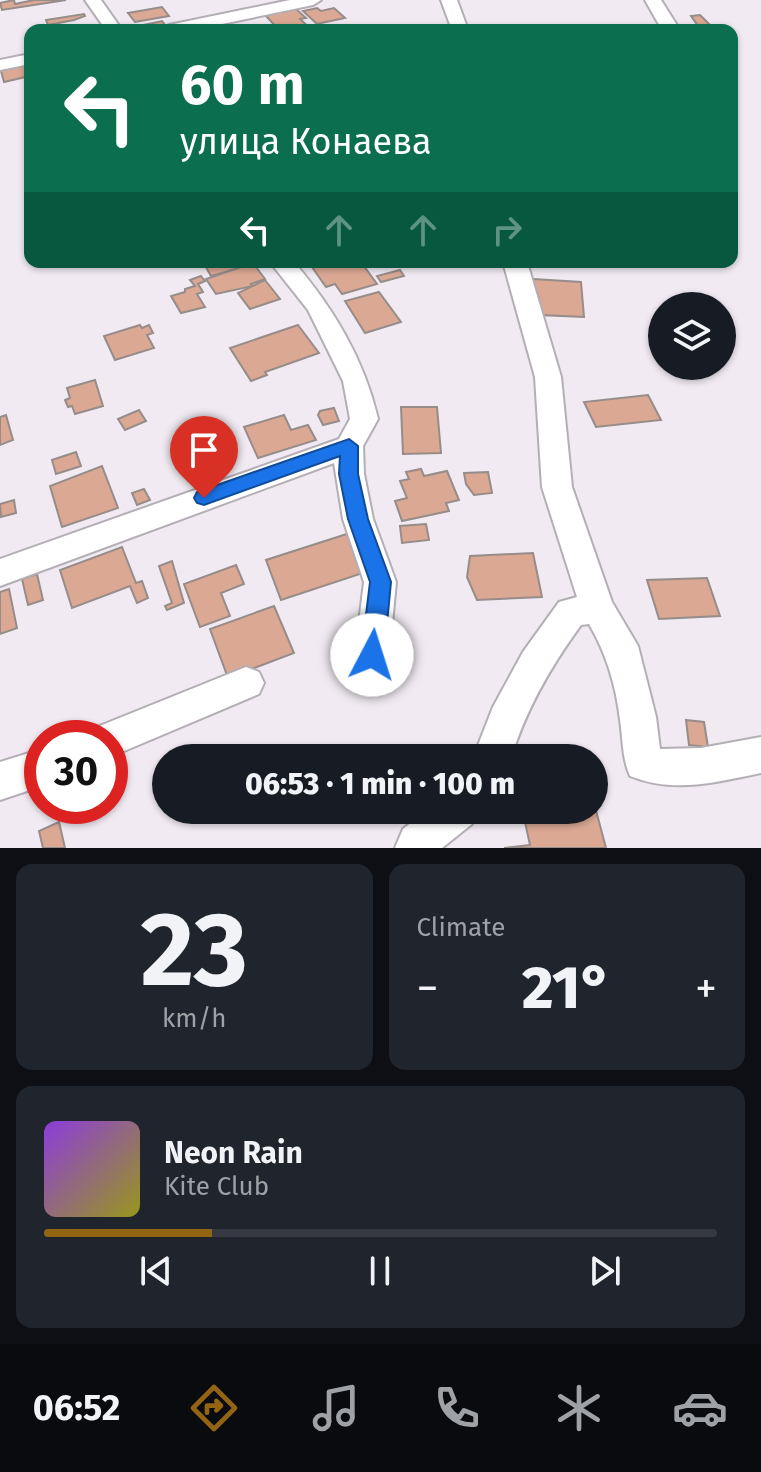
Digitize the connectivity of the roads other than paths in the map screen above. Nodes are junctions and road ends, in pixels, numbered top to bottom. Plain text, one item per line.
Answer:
1 (93, 0) edge
2 (313, 0) edge
3 (449, 0) edge
4 (653, 0) edge
5 (110, 24) edge
6 (198, 24) edge
7 (458, 24) edge
8 (665, 24) edge
9 (24, 60) edge
10 (0, 65) edge
11 (287, 268) edge
12 (517, 268) edge
13 (349, 446) junction
14 (0, 573) edge
15 (597, 608) junction
16 (372, 655) dead end
17 (246, 683) dead end
18 (128, 732) edge
19 (496, 744) edge
20 (761, 755) edge
21 (24, 774) edge
22 (0, 781) edge
23 (441, 824) edge
24 (415, 848) edge

1 - 5 street
2 - 6 street
3 - 7 street
4 - 8 street
9 - 10 street
11 - 13 street
12 - 15 street
13 - 14 street
13 - 16 street
15 - 19 street
15 - 20 street
17 - 18 street
21 - 22 street
23 - 24 street

